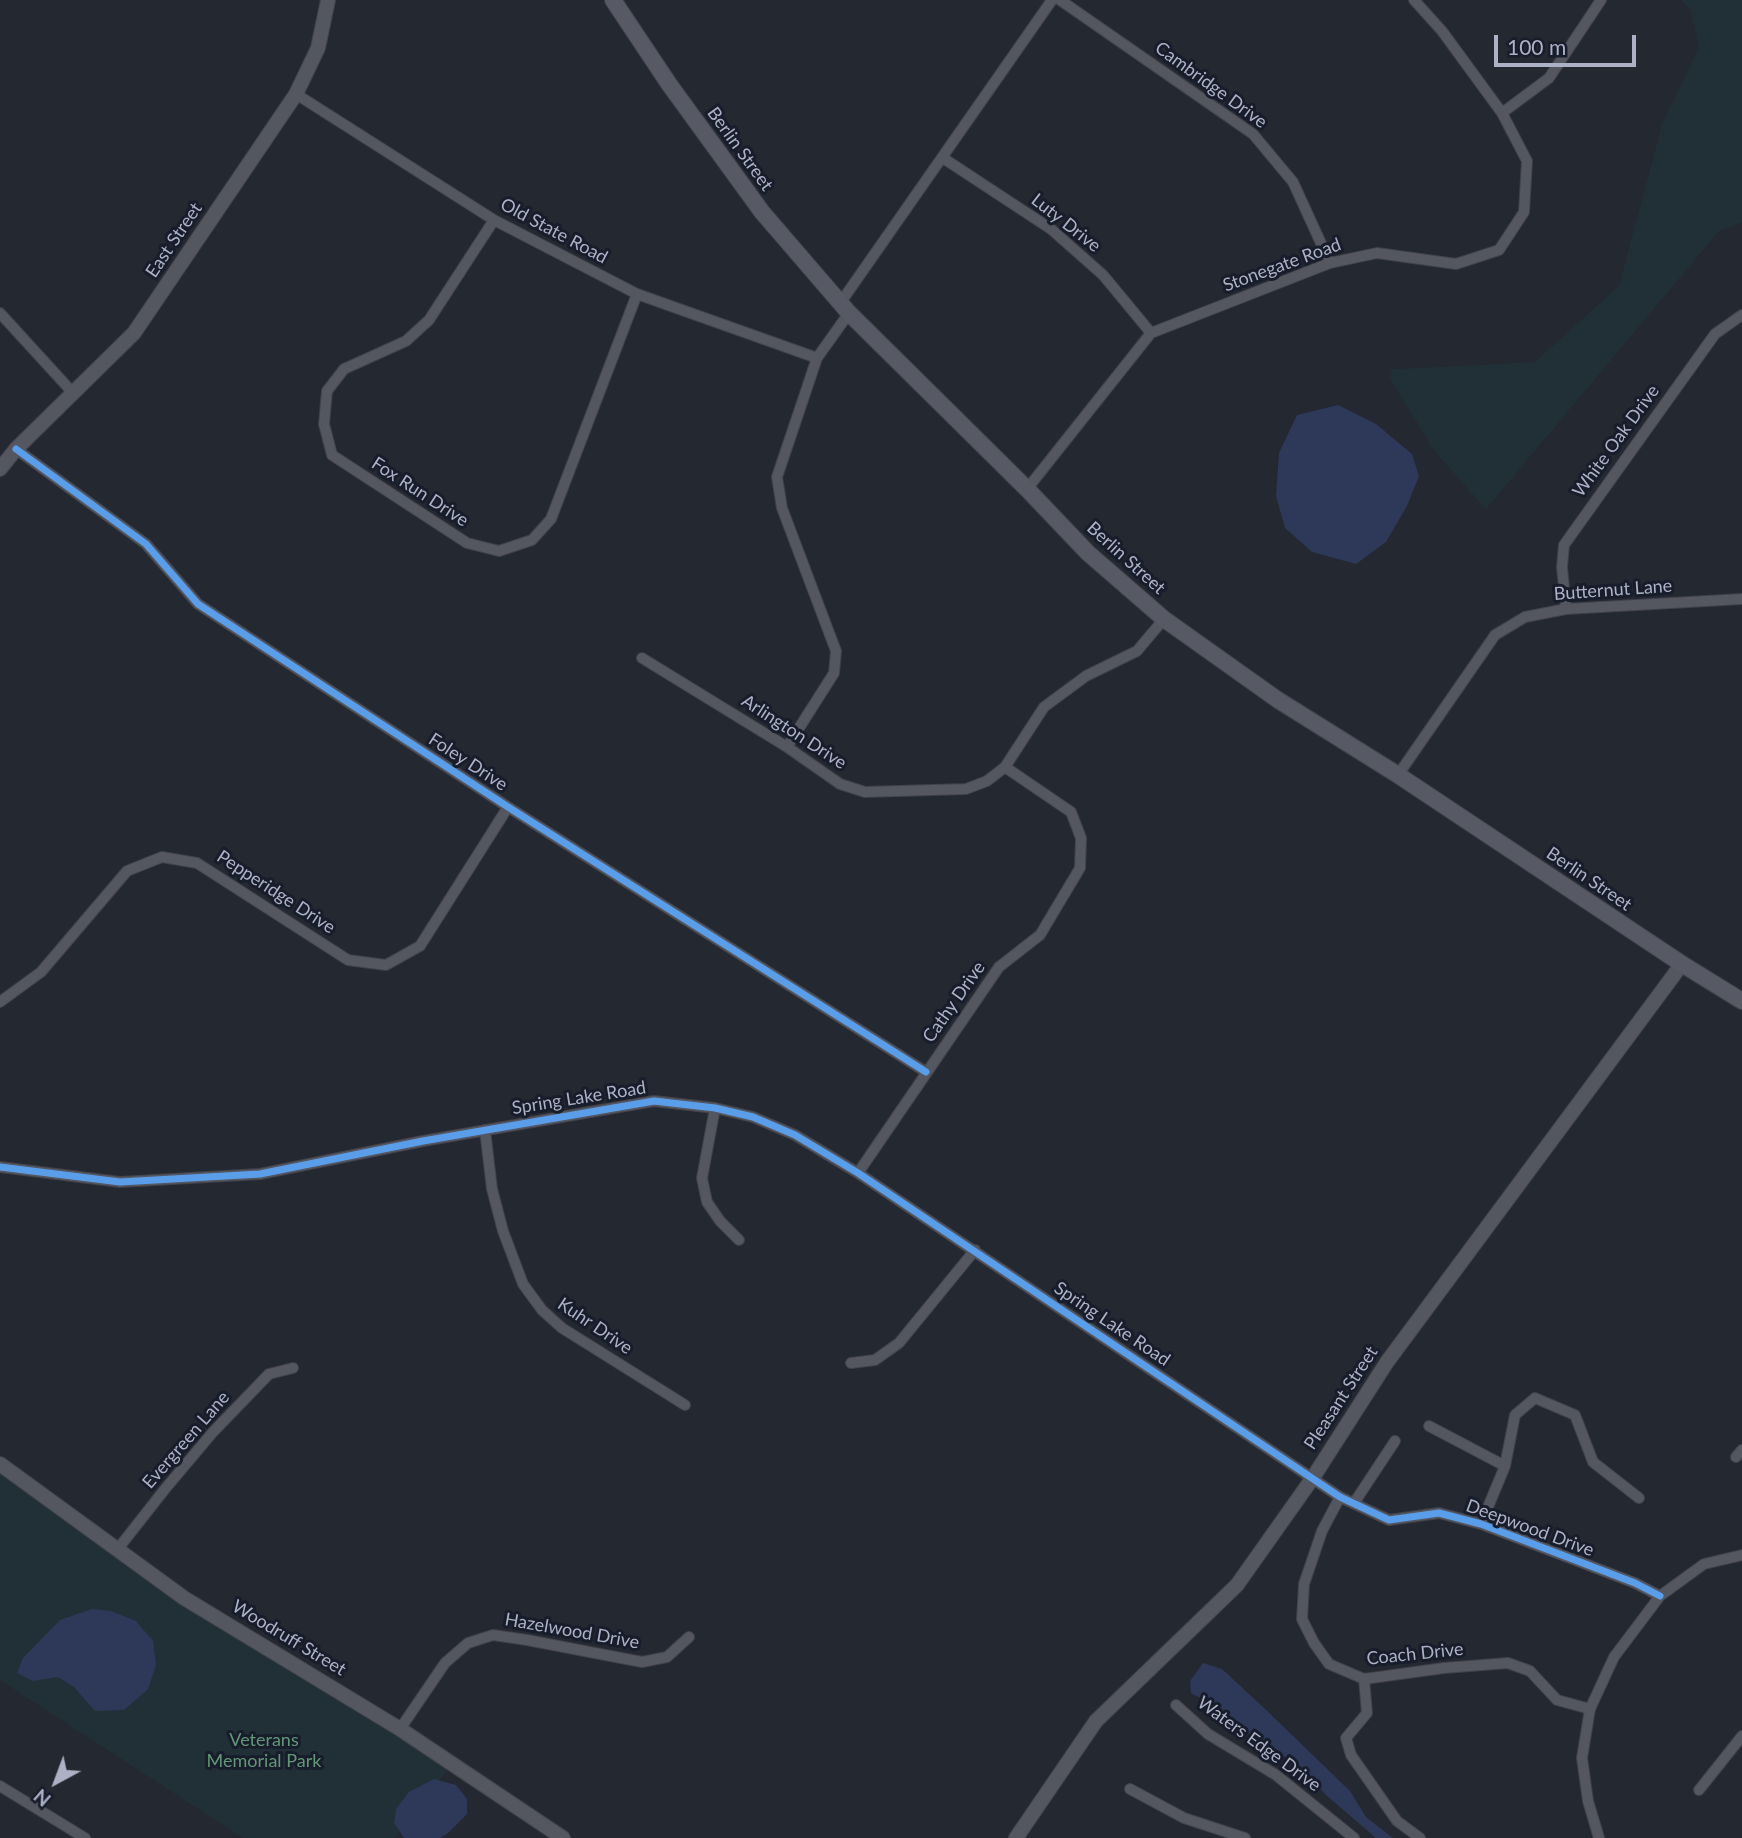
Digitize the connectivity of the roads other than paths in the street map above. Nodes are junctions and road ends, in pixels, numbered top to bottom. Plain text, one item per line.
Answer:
1 (328, 0) edge
2 (613, 0) edge
3 (1052, 0) edge
4 (1060, 0) edge
5 (1414, 0) edge
6 (1601, 0) edge
7 (296, 94) junction
8 (1502, 113) junction
9 (943, 158) junction
10 (494, 220) junction
11 (1330, 263) junction
12 (637, 294) junction
13 (845, 308) junction
14 (0, 313) edge
15 (1742, 315) edge
16 (1151, 333) junction
17 (817, 358) junction
18 (74, 394) junction
19 (16, 449) junction
20 (0, 469) edge
21 (1027, 489) junction
22 (1742, 599) edge
23 (1566, 609) junction
24 (1164, 619) junction
25 (642, 658) dead end
26 (787, 747) junction
27 (1004, 767) junction
28 (1398, 775) junction
29 (508, 807) junction
30 (1682, 964) junction
31 (0, 1002) edge
32 (1742, 1002) edge
33 (926, 1073) junction
34 (715, 1108) junction
35 (485, 1130) junction
36 (0, 1167) edge
37 (858, 1173) junction
38 (739, 1240) dead end
39 (975, 1250) junction
40 (851, 1363) dead end
41 (293, 1368) dead end
42 (685, 1405) dead end
43 (1429, 1426) dead end
44 (1395, 1441) dead end
45 (0, 1464) edge
46 (1505, 1466) junction
47 (1312, 1479) junction
48 (1340, 1497) junction
49 (1639, 1498) dead end
50 (1354, 1503) junction
51 (1481, 1524) junction
52 (117, 1550) junction
53 (1742, 1555) edge
54 (1660, 1597) junction
55 (689, 1637) dead end
56 (1364, 1679) junction
57 (1176, 1706) dead end
58 (1590, 1709) junction
59 (400, 1729) junction
60 (1742, 1736) edge
61 (0, 1786) edge
62 (1130, 1789) dead end
63 (1699, 1790) dead end
64 (1346, 1836) edge
65 (85, 1838) edge
66 (563, 1838) edge
67 (1016, 1838) edge
68 (1245, 1838) edge
69 (1420, 1838) edge
70 (1599, 1838) edge

1 - 7 street, East Street
2 - 13 main road, Berlin Street
3 - 9 street
4 - 11 street, Cambridge Drive
5 - 8 street, Stonegate Road
6 - 8 street
7 - 10 street, Old State Road
7 - 18 street, East Street
8 - 11 street, Stonegate Road
9 - 13 street
9 - 16 street, Luty Drive
10 - 12 street, Old State Road
10 - 12 street, Fox Run Drive
11 - 16 street, Stonegate Road
12 - 17 street, Old State Road
13 - 17 street
13 - 21 main road, Berlin Street
14 - 18 street
15 - 23 street, White Oak Drive
16 - 21 street
17 - 26 street
18 - 19 street, East Street
19 - 20 street, East Street
19 - 29 street, Foley Drive
21 - 24 main road, Berlin Street
22 - 23 street, Butternut Lane
23 - 28 street, Butternut Lane
24 - 27 street, Arlington Drive
24 - 28 main road, Berlin Street
25 - 26 street, Arlington Drive
26 - 27 street, Arlington Drive
27 - 33 street, Cathy Drive
28 - 30 main road, Berlin Street
29 - 31 street, Pepperidge Drive
29 - 33 street, Foley Drive
30 - 32 main road, Berlin Street
30 - 47 street, Pleasant Street
33 - 37 street, Cathy Drive
34 - 35 street, Spring Lake Road
34 - 37 street, Spring Lake Road
34 - 38 street
35 - 36 street, Spring Lake Road
35 - 42 street, Kuhr Drive
37 - 39 street, Spring Lake Road
39 - 40 street
39 - 47 street, Spring Lake Road
41 - 52 street, Evergreen Lane
43 - 46 street
44 - 50 street
45 - 52 street, Woodruff Street
46 - 49 street
46 - 51 street
47 - 48 street, Deepwood Drive
47 - 67 street, Pleasant Street
48 - 50 street, Deepwood Drive
48 - 56 street, Coach Drive
50 - 51 street, Deepwood Drive
51 - 54 street, Deepwood Drive
52 - 59 street, Woodruff Street
53 - 54 street
54 - 58 street
55 - 59 street, Hazelwood Drive
56 - 58 street, Coach Drive
56 - 69 street
57 - 64 street, Waters Edge Drive
58 - 70 street
59 - 66 street, Woodruff Street
60 - 63 street
61 - 65 street
62 - 68 street

